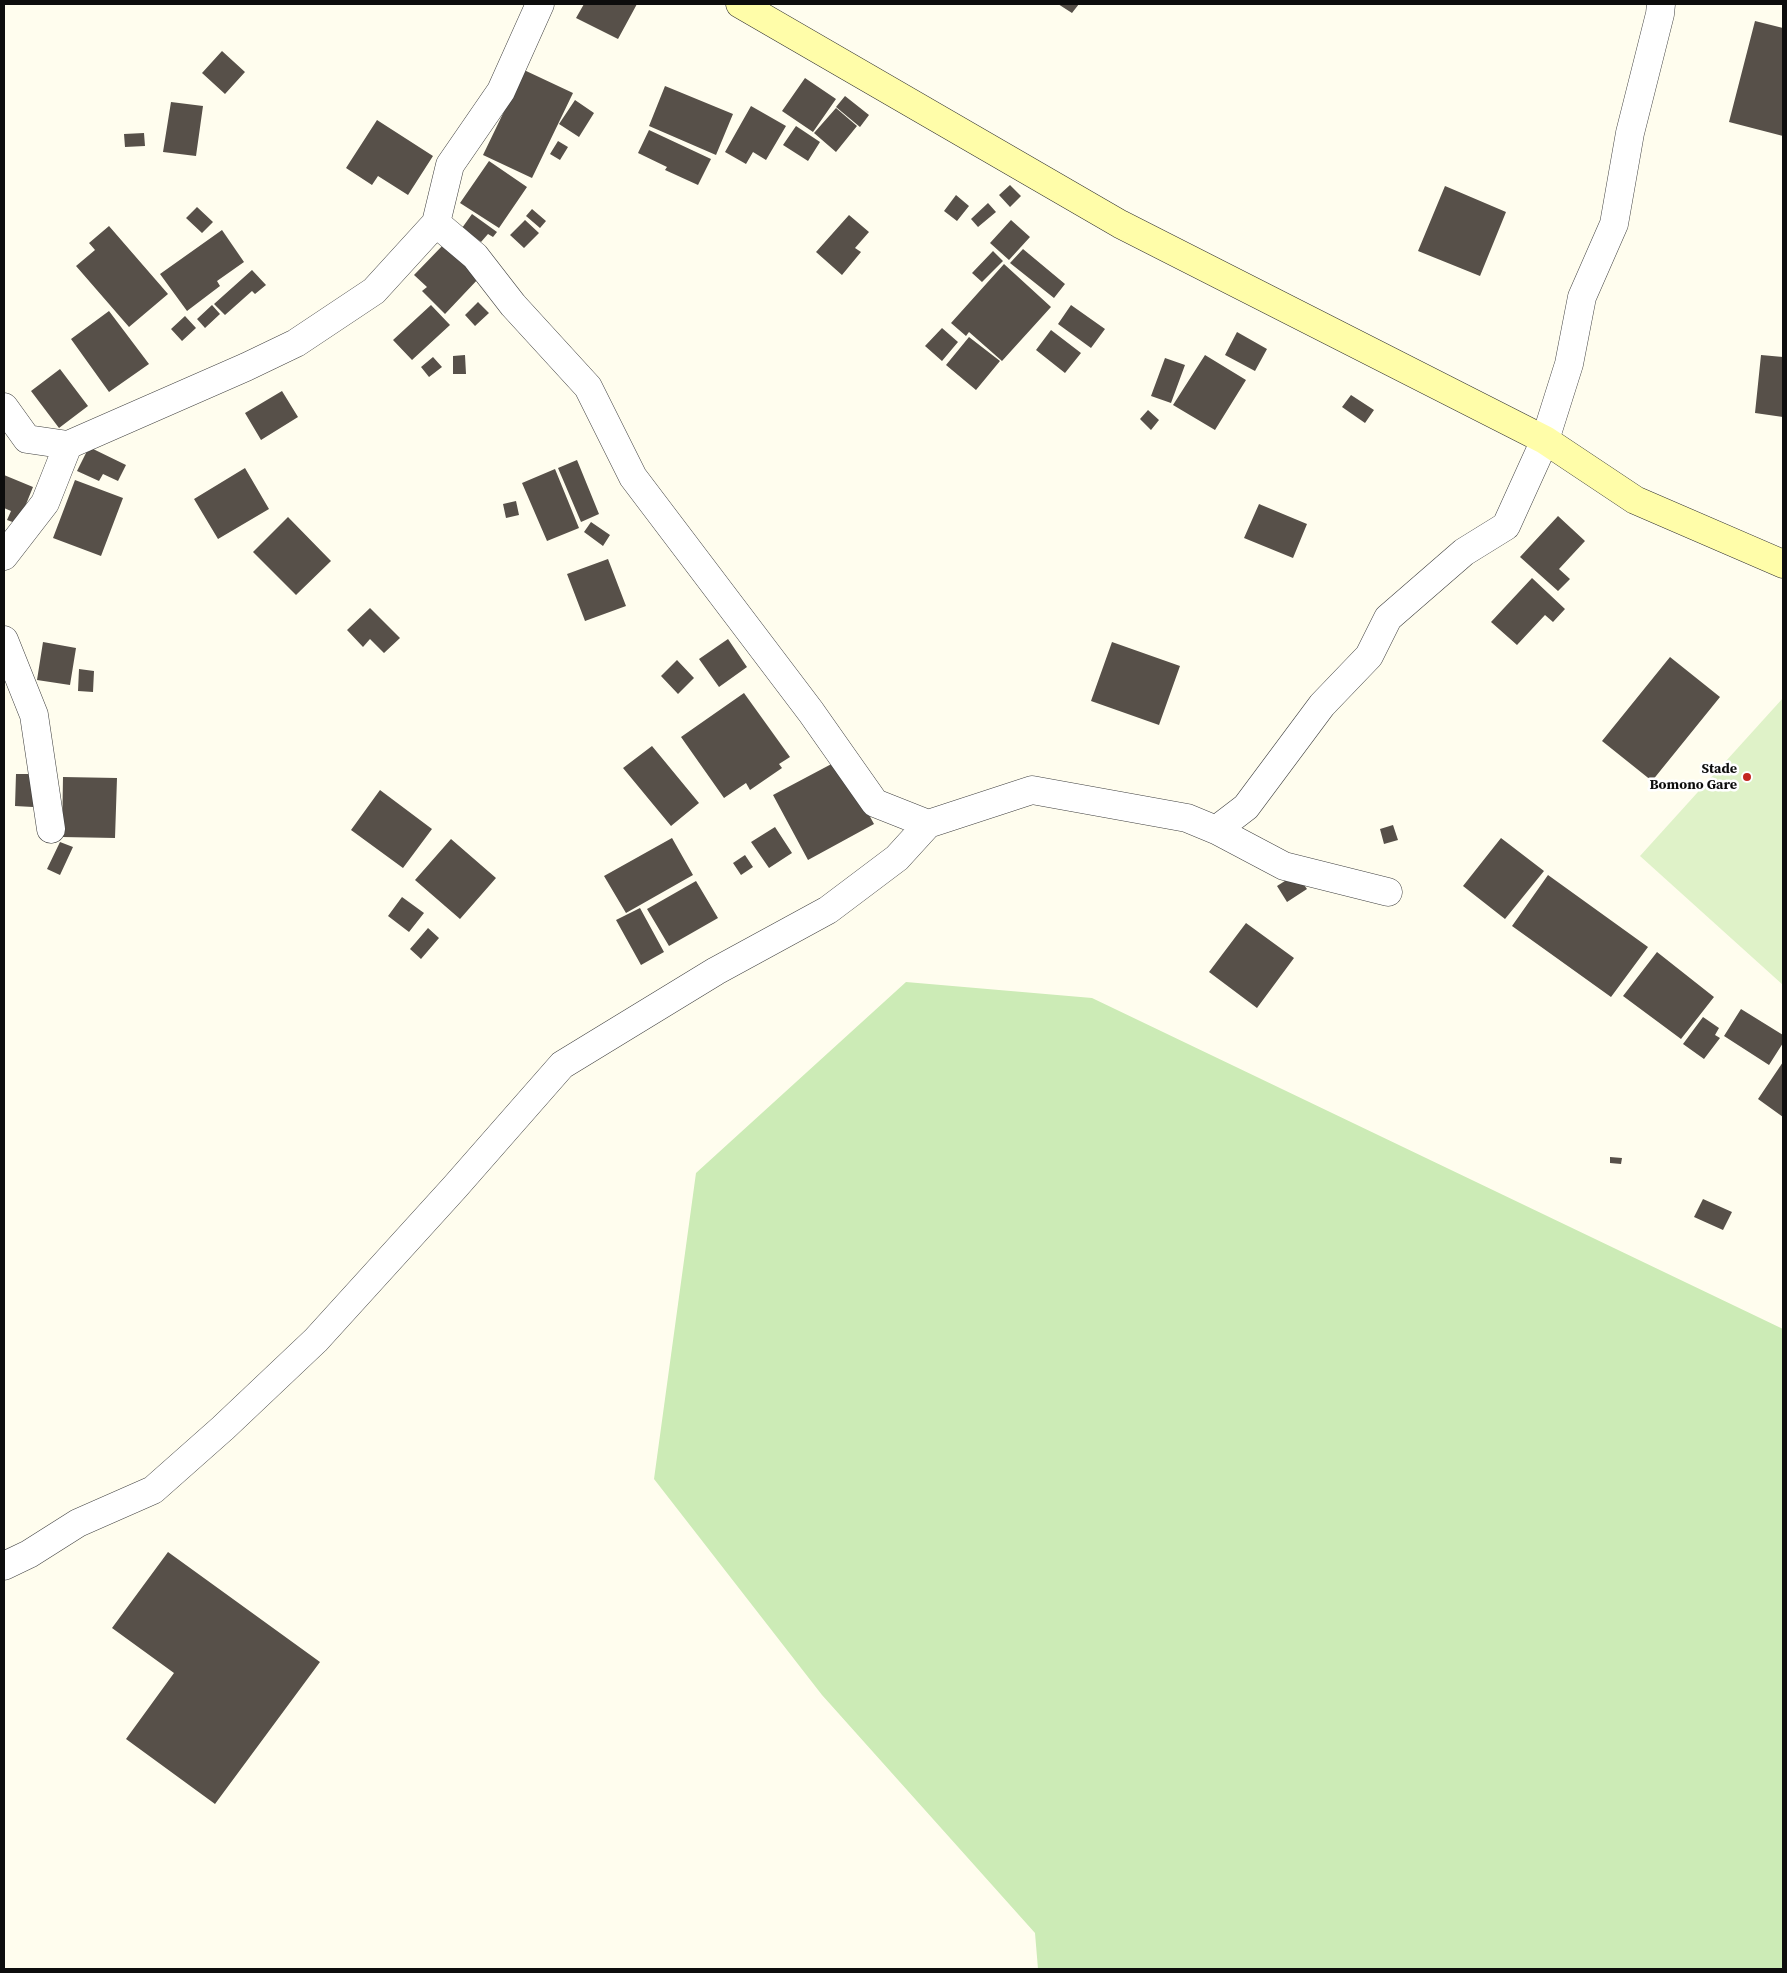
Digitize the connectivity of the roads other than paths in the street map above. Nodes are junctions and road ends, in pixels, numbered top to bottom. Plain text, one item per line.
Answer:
1 (540, 4) edge
2 (740, 4) edge
3 (1661, 4) edge
4 (436, 223) junction
5 (4, 407) edge
6 (1546, 440) junction
7 (68, 445) junction
8 (4, 556) edge
9 (1783, 564) edge
10 (4, 640) edge
11 (928, 824) junction
12 (51, 829) dead end
13 (1216, 830) junction
14 (1388, 892) dead end
15 (4, 1566) edge

1 - 4 street
2 - 6 main road
3 - 6 street
4 - 7 street
4 - 11 street
5 - 7 street
6 - 9 main road
6 - 13 street
7 - 8 street
10 - 12 street
11 - 13 street
11 - 15 street
13 - 14 street

